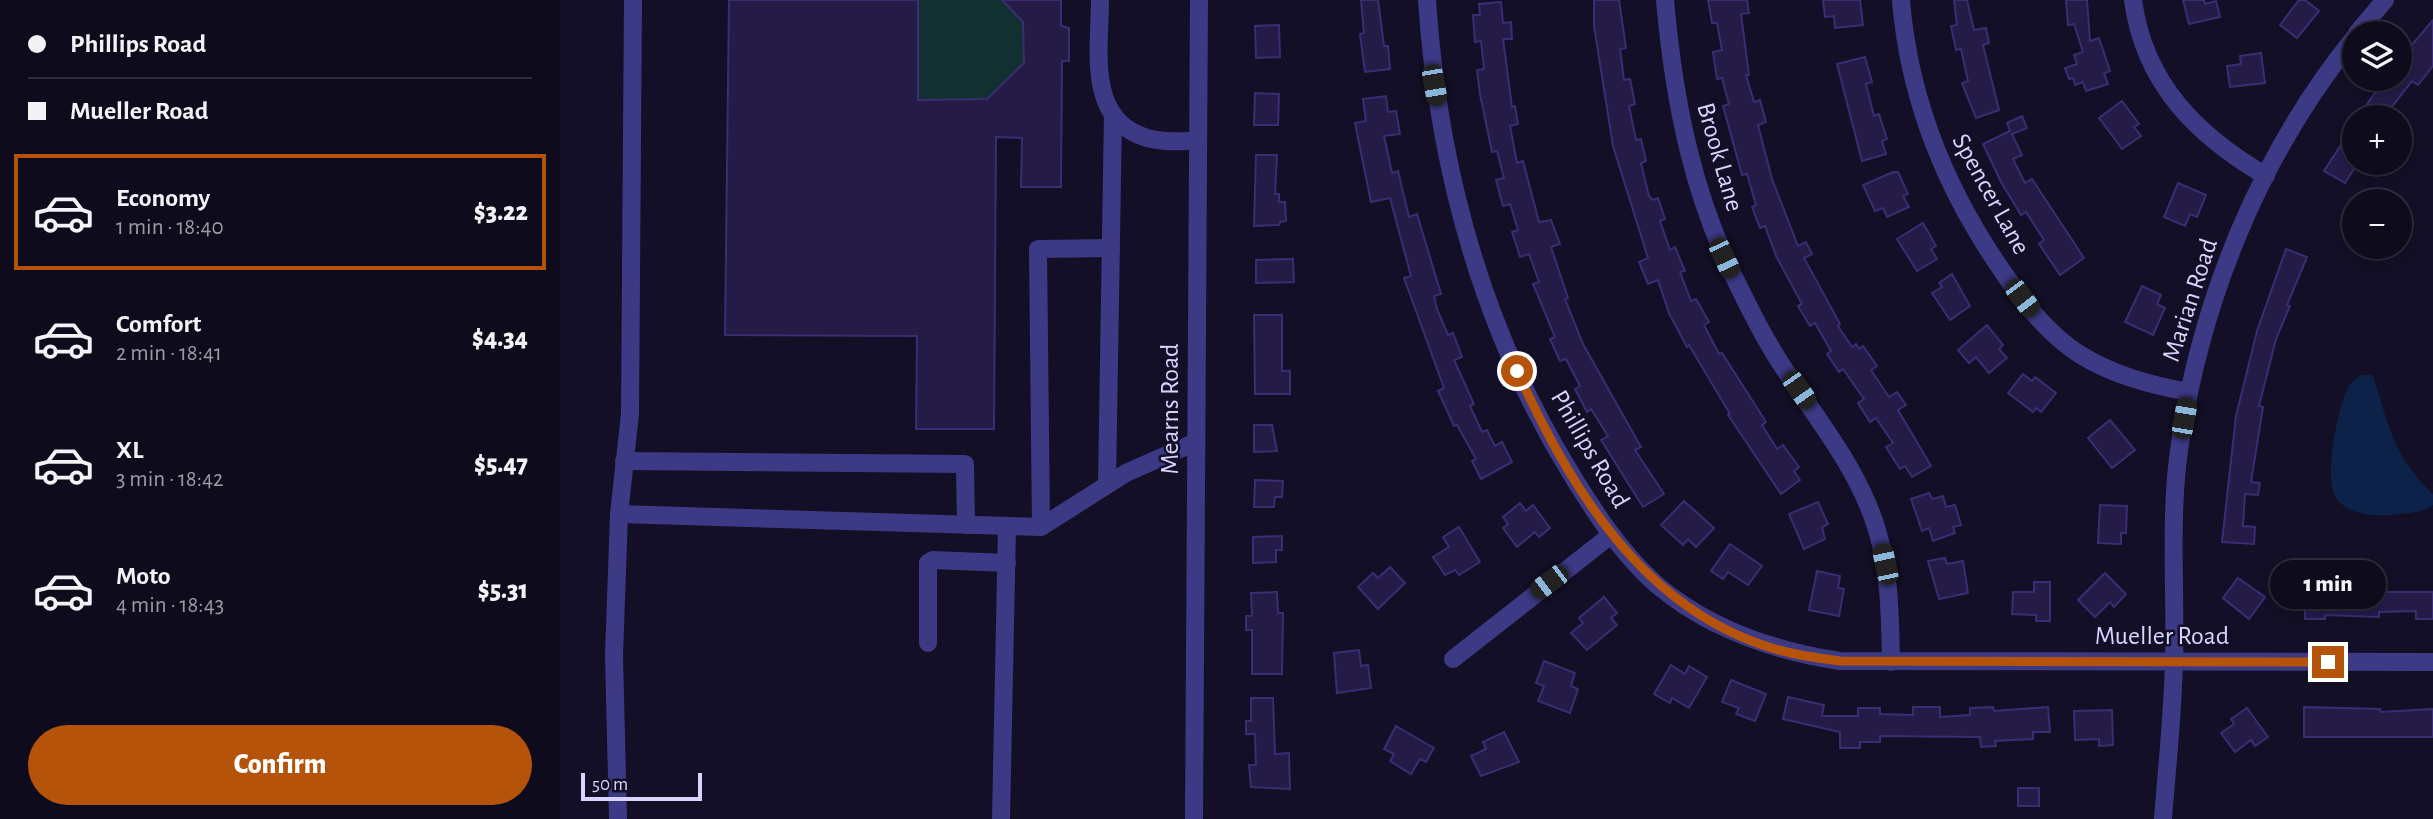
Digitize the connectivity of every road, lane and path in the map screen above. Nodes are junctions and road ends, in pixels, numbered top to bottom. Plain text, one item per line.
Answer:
1 (633, 0) edge
2 (1100, 0) edge
3 (1199, 0) edge
4 (1427, 0) edge
5 (1665, 0) edge
6 (1901, 0) edge
7 (2133, 0) edge
8 (2385, 0) edge
9 (2367, 21) edge
10 (2342, 55) edge
11 (1113, 114) junction
12 (1198, 141) junction
13 (2266, 176) junction
14 (1111, 248) junction
15 (2189, 392) junction
16 (1196, 442) junction
17 (624, 461) junction
18 (1107, 485) junction
19 (619, 514) junction
20 (966, 525) junction
21 (1007, 526) junction
22 (1041, 527) junction
23 (1611, 535) junction
24 (1007, 563) junction
25 (928, 643) dead end
26 (1453, 659) dead end
27 (1891, 662) junction
28 (2174, 662) junction
29 (2433, 662) edge
30 (618, 819) edge
31 (1001, 819) edge
32 (1194, 819) edge
33 (2163, 819) edge

1 - 17 street
2 - 11 street
3 - 12 street, Mearns Road
4 - 23 street, Phillips Road
5 - 27 street, Brook Lane
6 - 15 street, Spencer Lane
7 - 13 street
8 - 9 street
10 - 13 street, Marian Road
11 - 12 street
11 - 14 street
12 - 16 street, Mearns Road
13 - 15 street, Marian Road
14 - 18 street
14 - 22 street
15 - 28 street, Marian Road
16 - 18 street
16 - 32 street, Mearns Road
17 - 19 street
17 - 20 street
18 - 22 street
19 - 20 street
19 - 30 street
20 - 21 street
21 - 22 street
21 - 24 street
23 - 26 street
23 - 27 street, Phillips Road
24 - 25 street
24 - 31 street
27 - 28 street, Mueller Road
28 - 29 street, Mueller Road
28 - 33 street, Marian Road

